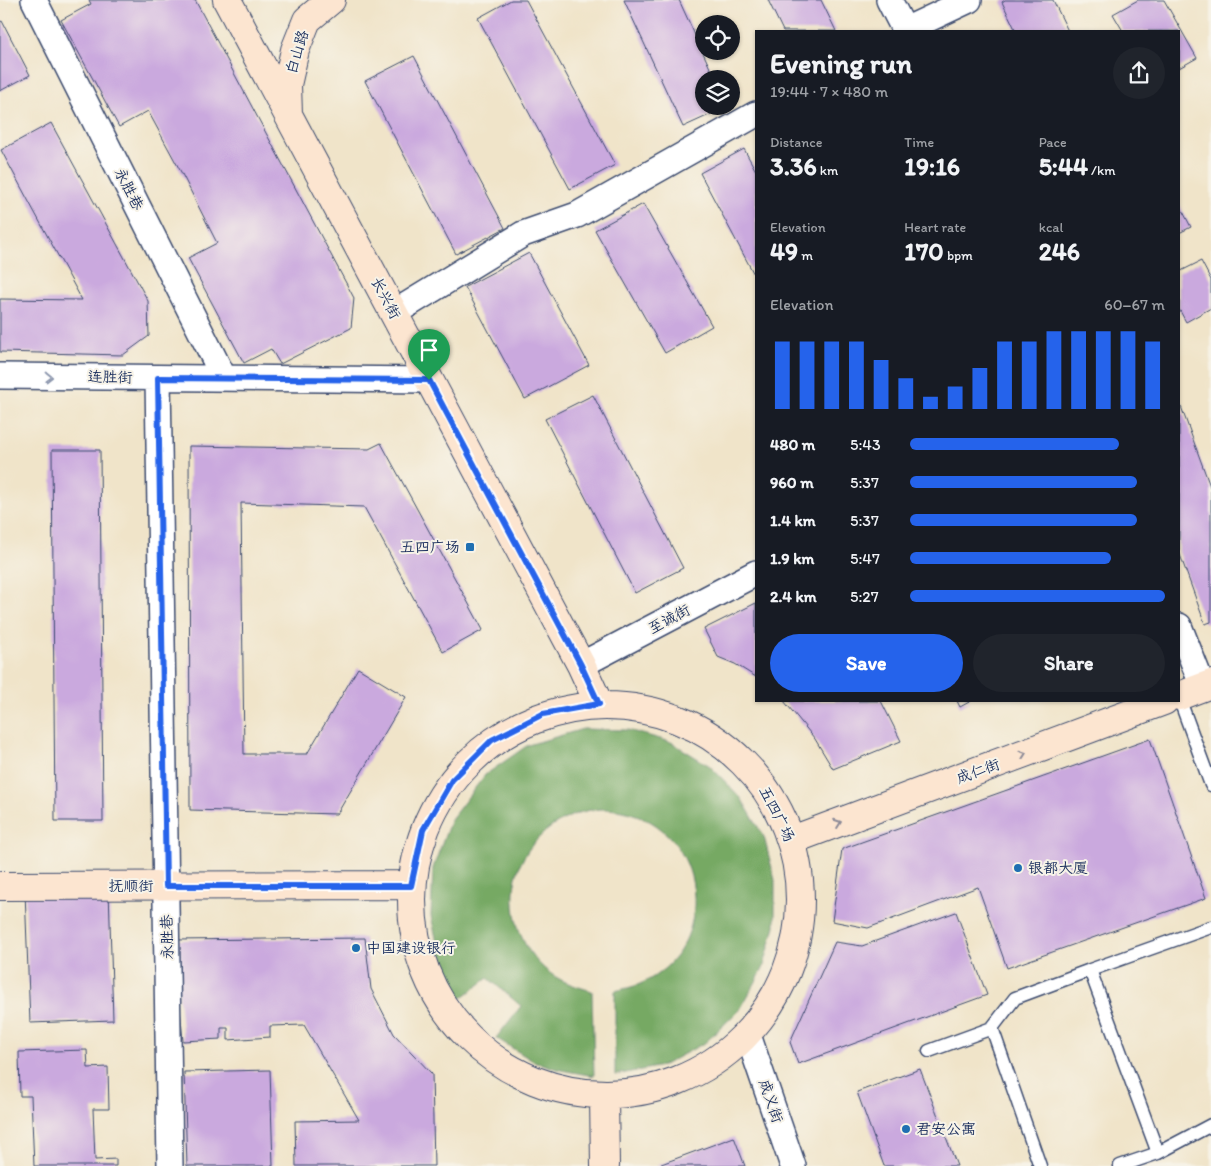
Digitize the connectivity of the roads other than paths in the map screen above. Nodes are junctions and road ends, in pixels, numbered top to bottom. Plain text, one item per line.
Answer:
1 (34, 0) edge
2 (227, 0) edge
3 (331, 0) edge
4 (889, 0) edge
5 (969, 0) edge
6 (904, 30) edge
7 (906, 30) edge
8 (288, 115) junction
9 (755, 115) edge
10 (394, 313) junction
11 (0, 376) edge
12 (158, 378) junction
13 (224, 378) junction
14 (429, 380) junction
15 (755, 574) edge
16 (1180, 631) edge
17 (581, 665) junction
18 (1193, 691) edge
19 (1161, 702) edge
20 (599, 704) junction
21 (1211, 785) edge
22 (792, 840) junction
23 (0, 886) edge
24 (166, 886) junction
25 (411, 886) junction
26 (1211, 927) edge
27 (1090, 970) junction
28 (992, 1028) junction
29 (748, 1035) junction
30 (928, 1051) dead end
31 (604, 1096) junction
32 (1211, 1125) edge
33 (1158, 1153) junction
34 (170, 1166) edge
35 (605, 1166) edge
36 (793, 1166) edge
37 (1040, 1166) edge
38 (1120, 1166) edge

1 - 13 street, 永胜巷
2 - 8 street, 长兴街
3 - 8 street, 白山路
4 - 6 street
5 - 7 street
8 - 10 street, 长兴街
9 - 10 street
10 - 14 street, 长兴街
11 -> 12 street, 连胜街
12 - 13 street, 连胜街
12 - 24 street, 永胜巷
13 - 14 street, 连胜街
14 - 17 street, 长兴街
15 - 17 street, 至诚街
16 - 18 street
17 - 20 street, 长兴街
18 - 21 lane
22 -> 19 street, 成仁街
20 - 22 street, 五四广场
20 - 25 street, 五四广场
22 - 29 street, 五四广场
23 - 24 street, 抚顺街
24 - 25 street, 抚顺街
24 - 34 street, 永胜巷
25 - 31 street, 五四广场
26 - 27 lane
27 - 28 lane
27 - 33 lane
28 - 30 lane
28 - 37 lane
29 - 31 street, 五四广场
29 - 36 street, 成义街
31 - 35 street
32 - 33 lane
33 - 38 lane

